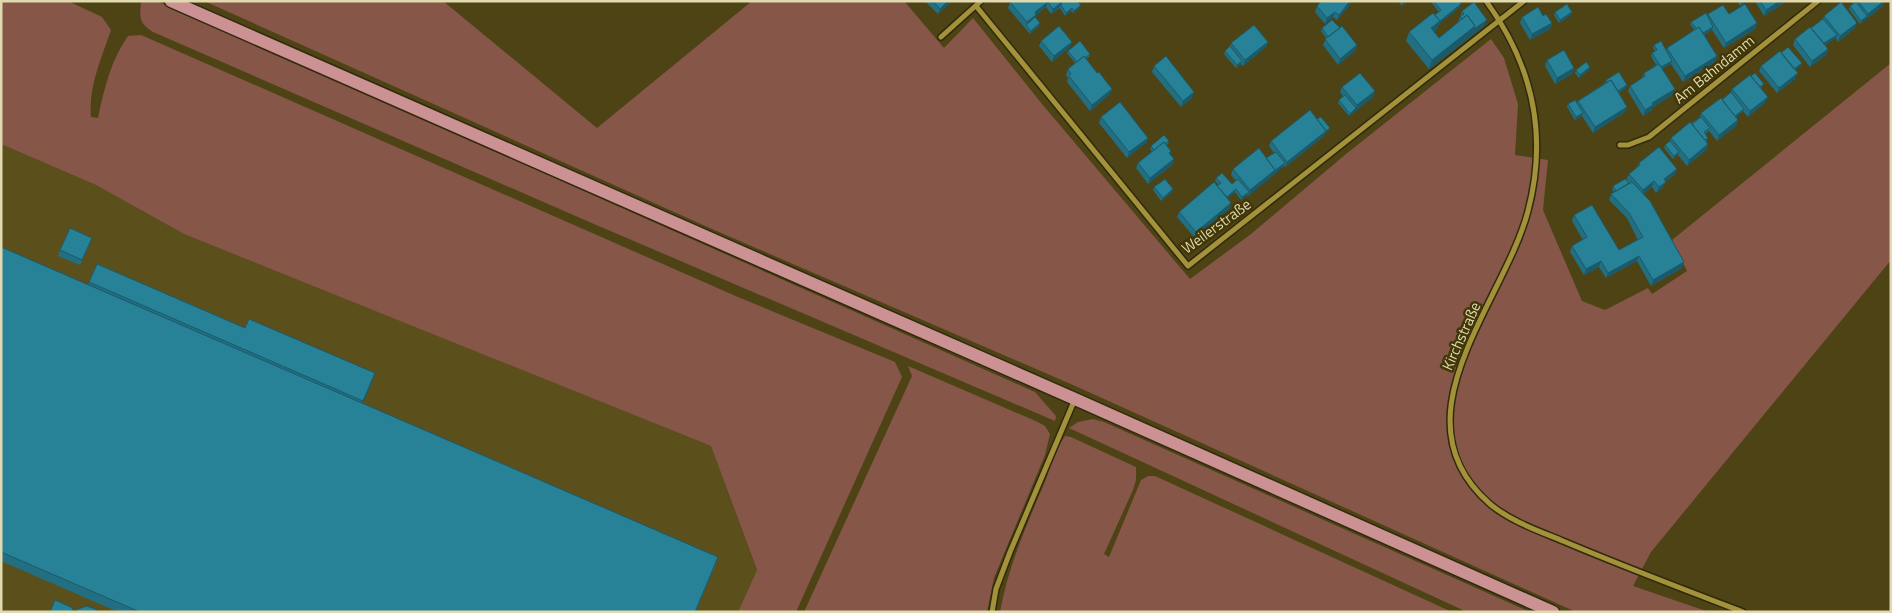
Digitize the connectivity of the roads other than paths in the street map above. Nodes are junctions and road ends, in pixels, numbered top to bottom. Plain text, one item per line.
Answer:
1 (171, 1) edge
2 (176, 1) edge
3 (981, 1) edge
4 (1486, 1) edge
5 (1524, 1) edge
6 (1818, 1) edge
7 (976, 6) junction
8 (189, 8) junction
9 (1500, 21) junction
10 (941, 37) dead end
11 (1620, 144) dead end
12 (1075, 399) junction
13 (992, 612) edge
14 (1553, 612) edge
15 (1743, 612) edge

1 - 8 main road
2 - 8 main road
3 - 7 street
4 - 9 street, Kirchstraße
5 - 9 street
6 - 11 street, Am Bahndamm
7 - 9 street, Weilerstraße
7 - 10 street
8 - 12 main road
9 - 15 street, Kirchstraße
12 - 13 street
12 - 14 main road

